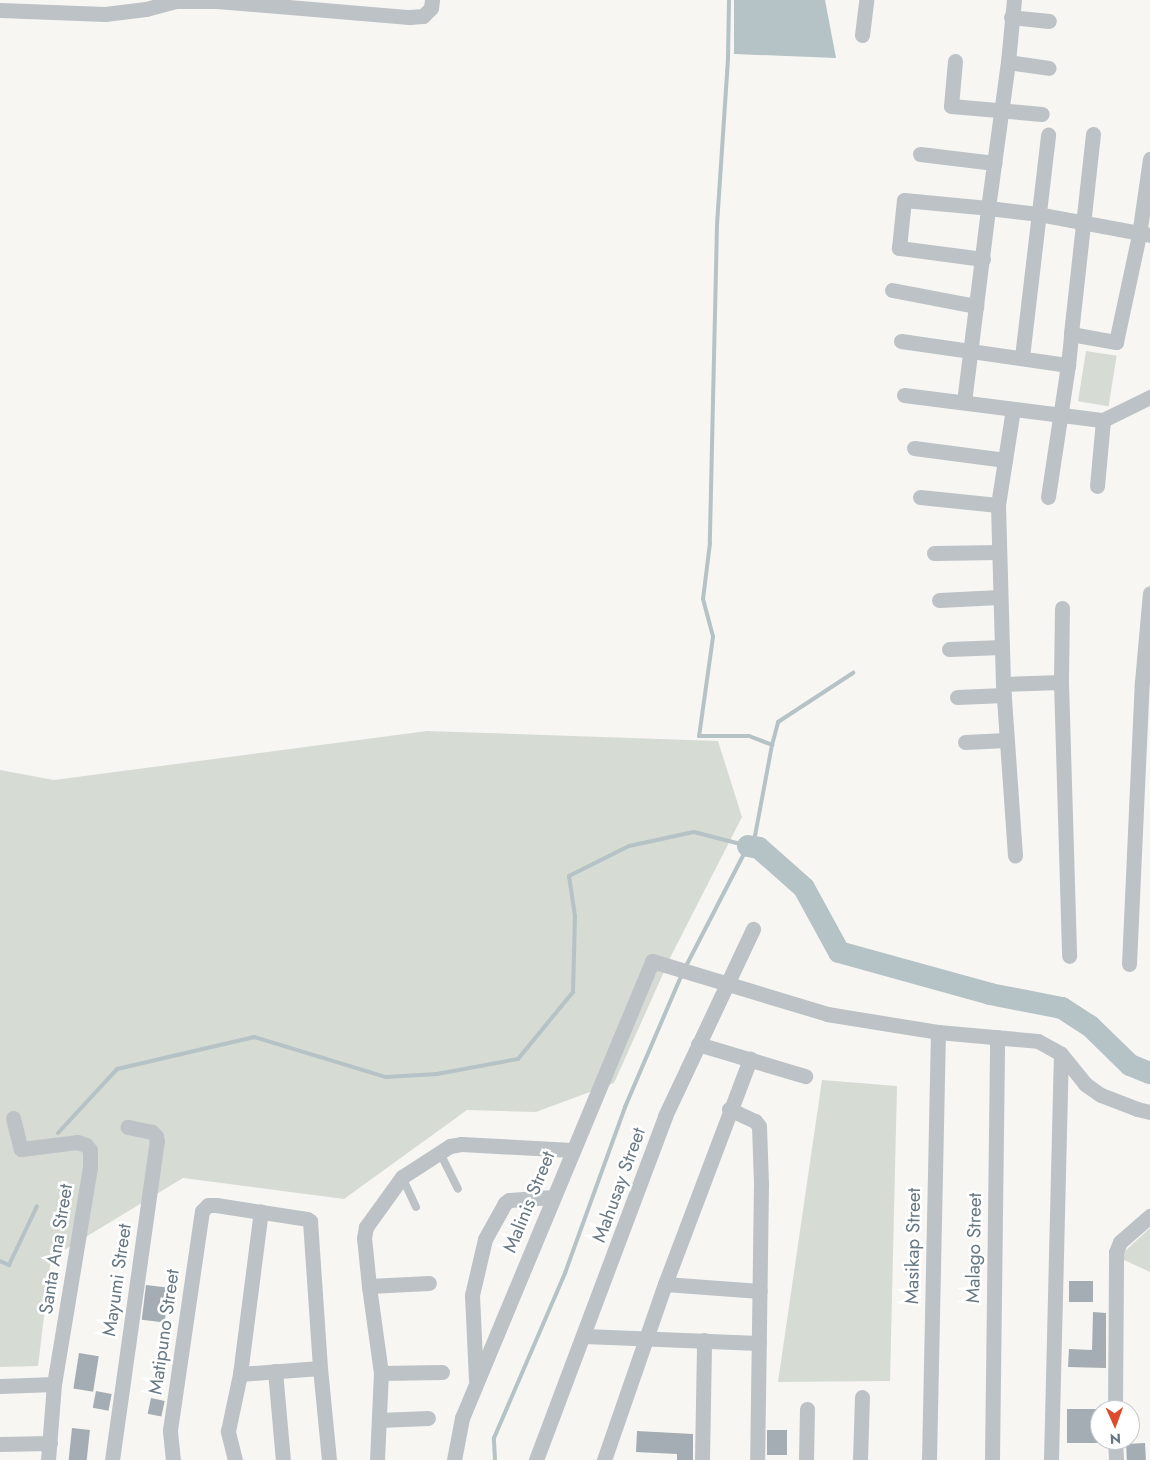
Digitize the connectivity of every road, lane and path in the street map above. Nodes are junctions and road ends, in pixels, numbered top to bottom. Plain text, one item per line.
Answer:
1 (432, 0) edge
2 (866, 0) edge
3 (1014, 0) edge
4 (0, 10) edge
5 (1011, 17) junction
6 (1049, 21) dead end
7 (862, 35) dead end
8 (955, 60) dead end
9 (1008, 62) junction
10 (1049, 68) dead end
11 (1001, 111) junction
12 (1042, 114) dead end
13 (1093, 134) dead end
14 (1048, 135) dead end
15 (920, 154) dead end
16 (1150, 159) edge
17 (994, 163) junction
18 (988, 208) junction
19 (1038, 214) junction
20 (1084, 222) junction
21 (1144, 235) edge
22 (983, 259) junction
23 (892, 290) dead end
24 (976, 306) junction
25 (1071, 334) junction
26 (901, 341) dead end
27 (969, 351) junction
28 (1022, 357) junction
29 (1068, 365) junction
30 (904, 395) dead end
31 (1150, 398) edge
32 (964, 402) junction
33 (1013, 409) junction
34 (1061, 416) junction
35 (1103, 420) junction
36 (914, 448) dead end
37 (1005, 460) junction
38 (1097, 486) dead end
39 (920, 497) dead end
40 (1048, 497) dead end
41 (998, 505) junction
42 (998, 552) junction
43 (934, 553) dead end
44 (1150, 593) edge
45 (1000, 597) junction
46 (938, 600) dead end
47 (1062, 608) dead end
48 (1002, 647) junction
49 (949, 650) dead end
50 (1061, 682) junction
51 (1003, 690) junction
52 (957, 697) dead end
53 (1006, 740) junction
54 (965, 742) dead end
55 (1015, 856) dead end
56 (753, 929) dead end
57 (1069, 956) dead end
58 (1129, 964) dead end
59 (727, 986) junction
60 (938, 1032) junction
61 (997, 1037) junction
62 (698, 1044) junction
63 (1061, 1054) junction
64 (750, 1059) junction
65 (805, 1076) dead end
66 (729, 1109) junction
67 (1150, 1112) edge
68 (13, 1118) dead end
69 (128, 1127) dead end
70 (572, 1150) junction
71 (440, 1151) junction
72 (402, 1177) junction
73 (458, 1189) dead end
74 (553, 1197) junction
75 (416, 1207) dead end
76 (261, 1211) junction
77 (1150, 1216) edge
78 (429, 1283) dead end
79 (665, 1284) junction
80 (369, 1286) junction
81 (760, 1291) junction
82 (584, 1336) junction
83 (646, 1339) junction
84 (704, 1340) junction
85 (759, 1343) junction
86 (320, 1368) junction
87 (275, 1371) junction
88 (442, 1372) dead end
89 (381, 1373) junction
90 (240, 1374) junction
91 (54, 1384) junction
92 (476, 1385) junction
93 (0, 1386) edge
94 (862, 1397) dead end
95 (1115, 1400) edge
96 (807, 1409) dead end
97 (428, 1418) dead end
98 (379, 1420) junction
99 (50, 1443) junction
100 (0, 1444) edge
101 (48, 1460) edge
102 (112, 1460) edge
103 (173, 1460) edge
104 (235, 1460) edge
105 (283, 1460) edge
106 (329, 1460) edge
107 (378, 1460) edge
108 (454, 1460) edge
109 (536, 1460) edge
110 (604, 1460) edge
111 (702, 1460) edge
112 (757, 1460) edge
113 (806, 1460) edge
114 (860, 1460) edge
115 (929, 1460) edge
116 (992, 1460) edge
117 (1051, 1460) edge

1 - 4 street
2 - 7 street
3 - 5 street
5 - 6 street
5 - 9 street
8 - 11 street
9 - 10 street
9 - 11 street
11 - 12 street
11 - 17 street
13 - 20 street
14 - 19 street
15 - 17 street
16 - 21 street
17 - 18 street
18 - 19 street
18 - 22 street
18 - 22 street
19 - 20 street
19 - 28 street
20 - 21 street
20 - 25 street
21 - 25 street
22 - 24 street
23 - 24 street
24 - 27 street
25 - 29 street
26 - 27 street
27 - 28 street
27 - 32 street
28 - 29 street
29 - 34 street
30 - 32 street
31 - 35 street
32 - 33 street
33 - 34 street
33 - 37 street
34 - 35 street
34 - 40 street
35 - 38 street
36 - 37 street
37 - 41 street
39 - 41 street
41 - 42 street
42 - 43 street
42 - 45 street
44 - 58 street
45 - 46 street
45 - 48 street
47 - 50 street
48 - 49 street
48 - 51 street
50 - 51 street
50 - 57 street
51 - 52 street
51 - 53 street
53 - 54 street
53 - 55 street
56 - 59 street, Mahusay Street
59 - 60 street
59 - 62 street, Mahusay Street
59 - 70 street, Malinis Street
60 - 61 street
60 - 115 street, Masikap Street
61 - 63 street
61 - 116 street, Malago Street
62 - 64 street
62 - 82 street, Mahusay Street
63 - 67 street
63 - 117 street
64 - 65 street
64 - 66 street
66 - 79 street
66 - 81 street
68 - 91 street, Santa Ana Street
69 - 102 street, Mayumi Street
70 - 71 street
70 - 74 street, Malinis Street
71 - 72 street
71 - 73 lane
72 - 75 lane
72 - 80 street
74 - 92 street, Malinis Street
74 - 92 street
76 - 86 street
76 - 90 street
76 - 103 street, Matipuno Street
77 - 95 street
78 - 80 street
79 - 81 street
79 - 83 street
80 - 89 street
81 - 85 street
82 - 83 street
82 - 109 street, Mahusay Street
83 - 84 street
83 - 110 street
84 - 85 street
84 - 111 street
85 - 112 street
86 - 87 street
86 - 106 street
87 - 90 street
87 - 105 street
88 - 89 street
89 - 98 street
90 - 104 street
91 - 93 street
91 - 99 street, Santa Ana Street
92 - 108 street, Malinis Street
94 - 114 street
96 - 113 street
97 - 98 street
98 - 107 street
99 - 100 street
99 - 101 street, Santa Ana Street

